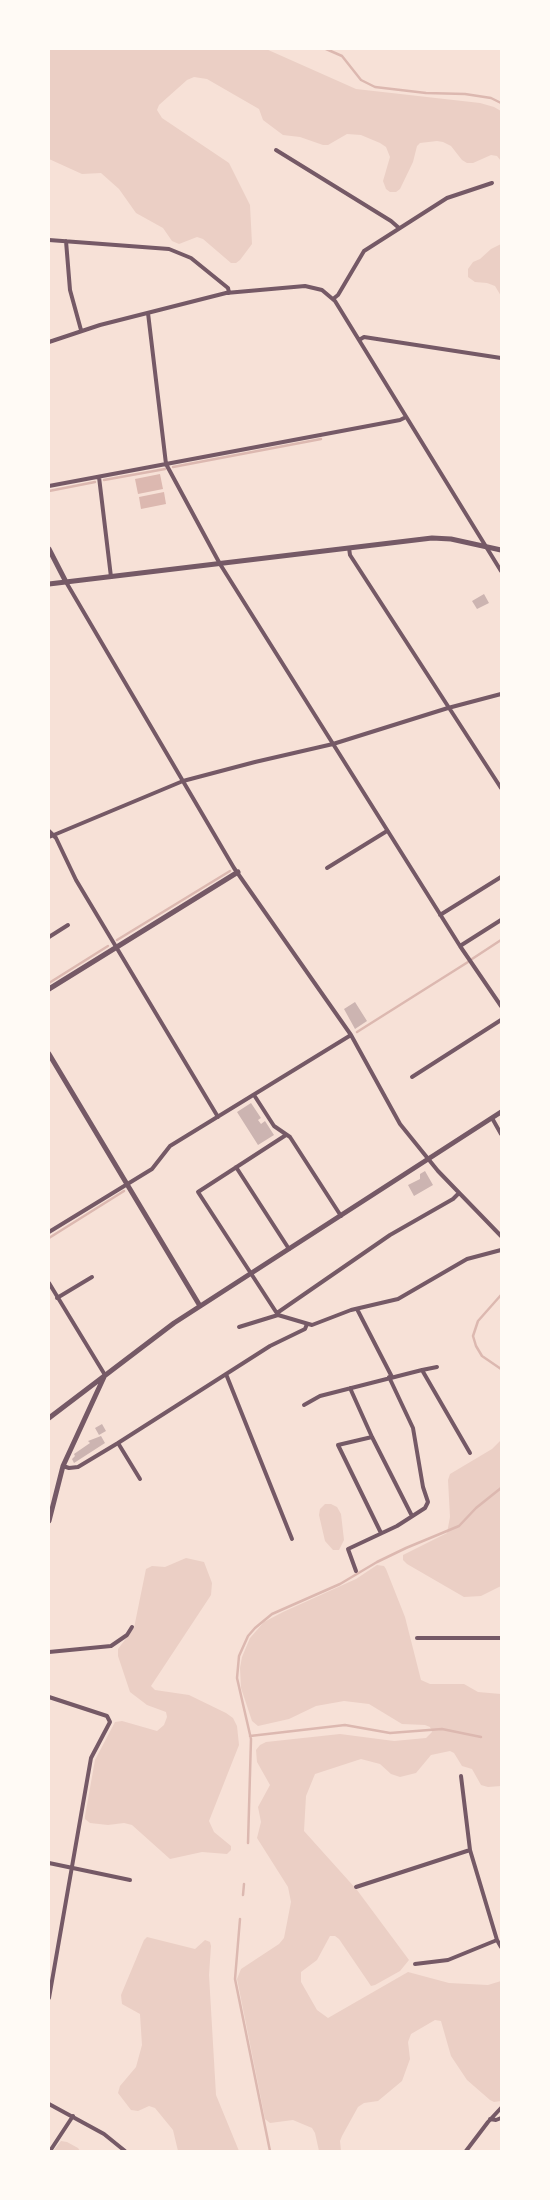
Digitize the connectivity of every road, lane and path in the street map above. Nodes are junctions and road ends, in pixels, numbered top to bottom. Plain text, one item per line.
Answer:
1 (276, 150) dead end
2 (492, 183) dead end
3 (399, 228) junction
4 (49, 240) edge
5 (66, 242) junction
6 (229, 293) junction
7 (333, 299) junction
8 (148, 313) junction
9 (81, 330) junction
10 (358, 340) junction
11 (49, 342) edge
12 (501, 358) edge
13 (406, 417) junction
14 (166, 464) junction
15 (99, 477) junction
16 (49, 486) edge
17 (485, 546) junction
18 (349, 548) junction
19 (49, 549) edge
20 (501, 550) edge
21 (220, 564) junction
22 (501, 571) edge
23 (111, 577) junction
24 (66, 582) junction
25 (49, 584) edge
26 (501, 694) edge
27 (448, 708) junction
28 (333, 744) junction
29 (183, 781) junction
30 (501, 788) edge
31 (387, 831) junction
32 (50, 834) edge
33 (327, 868) dead end
34 (238, 872) junction
35 (501, 876) edge
36 (440, 915) junction
37 (501, 920) edge
38 (68, 926) dead end
39 (49, 937) edge
40 (460, 946) junction
41 (116, 947) junction
42 (49, 989) edge
43 (501, 1006) edge
44 (501, 1020) edge
45 (351, 1035) junction
46 (49, 1054) edge
47 (412, 1077) dead end
48 (254, 1095) junction
49 (501, 1112) edge
50 (218, 1117) junction
51 (492, 1118) junction
52 (286, 1134) junction
53 (501, 1134) edge
54 (428, 1159) junction
55 (236, 1167) junction
56 (126, 1184) junction
57 (459, 1193) junction
58 (341, 1216) junction
59 (49, 1232) edge
60 (501, 1236) edge
61 (289, 1249) junction
62 (501, 1250) edge
63 (251, 1274) junction
64 (92, 1277) dead end
65 (49, 1283) edge
66 (57, 1298) junction
67 (200, 1306) junction
68 (357, 1309) junction
69 (278, 1314) junction
70 (307, 1324) junction
71 (239, 1327) dead end
72 (437, 1367) dead end
73 (422, 1370) junction
74 (226, 1374) junction
75 (105, 1375) junction
76 (391, 1377) junction
77 (350, 1388) junction
78 (304, 1406) dead end
79 (49, 1418) edge
80 (372, 1437) junction
81 (118, 1443) junction
82 (470, 1453) dead end
83 (63, 1466) junction
84 (140, 1479) dead end
85 (412, 1516) junction
86 (49, 1521) edge
87 (381, 1533) junction
88 (292, 1538) dead end
89 (356, 1570) dead end
90 (132, 1627) dead end
91 (417, 1638) dead end
92 (501, 1638) edge
93 (49, 1652) edge
94 (49, 1697) edge
95 (461, 1776) dead end
96 (470, 1850) junction
97 (49, 1863) edge
98 (72, 1868) junction
99 (130, 1880) dead end
100 (356, 1887) dead end
101 (497, 1940) junction
102 (501, 1947) edge
103 (415, 1964) dead end
104 (49, 1998) edge
105 (49, 2104) edge
106 (501, 2108) edge
107 (73, 2116) junction
108 (501, 2118) edge
109 (490, 2119) junction
110 (50, 2151) edge
111 (125, 2151) edge
112 (466, 2151) edge

1 - 3 street
2 - 3 street
3 - 7 street
4 - 5 street
5 - 6 street
5 - 9 street
6 - 7 street
6 - 8 street
7 - 10 street
8 - 9 street
8 - 14 street
9 - 11 street
10 - 12 street
10 - 13 street
13 - 14 street
13 - 17 street
14 - 15 street
14 - 21 street
15 - 16 street
15 - 23 street
17 - 18 street
17 - 20 street
17 - 22 street
18 - 21 street
18 - 27 street
19 - 24 street
21 - 23 street
21 - 28 street
23 - 24 street
24 - 25 street
24 - 29 street
26 - 27 street
27 - 28 street
27 - 30 street
28 - 29 street
28 - 31 street
29 - 32 street
29 - 34 street
31 - 33 street
31 - 36 street
32 - 41 street
34 - 41 street
34 - 45 street
35 - 36 street
36 - 40 street
37 - 40 street
38 - 39 street
40 - 43 street
41 - 42 street
41 - 50 street
44 - 47 street
45 - 48 street
45 - 54 street
46 - 56 street
48 - 50 street
48 - 52 street
49 - 51 street
50 - 56 street
51 - 53 street
51 - 54 street
52 - 55 street
52 - 58 street
54 - 57 street
54 - 58 street
55 - 61 street
55 - 63 street
56 - 59 street
56 - 67 street
57 - 60 street
57 - 69 street
58 - 61 street
61 - 63 street
62 - 68 street
63 - 67 street
63 - 69 street
64 - 66 street
65 - 66 street
66 - 75 street
67 - 75 street
68 - 70 street
68 - 76 street
69 - 70 street
69 - 71 street
70 - 74 street
72 - 73 street
73 - 76 street
73 - 82 street
74 - 81 street
74 - 88 street
75 - 79 street
75 - 83 street
76 - 77 street
76 - 85 street
77 - 78 street
77 - 80 street
80 - 85 street
80 - 87 street
81 - 83 street
81 - 84 street
83 - 86 street
85 - 87 street
87 - 89 street
90 - 93 street
91 - 92 street
94 - 98 street
95 - 96 street
96 - 100 street
96 - 101 street
97 - 98 street
98 - 99 street
98 - 104 street
101 - 102 street
101 - 103 street
105 - 107 street
106 - 109 street
107 - 110 street
107 - 111 street
108 - 109 street
109 - 112 street

